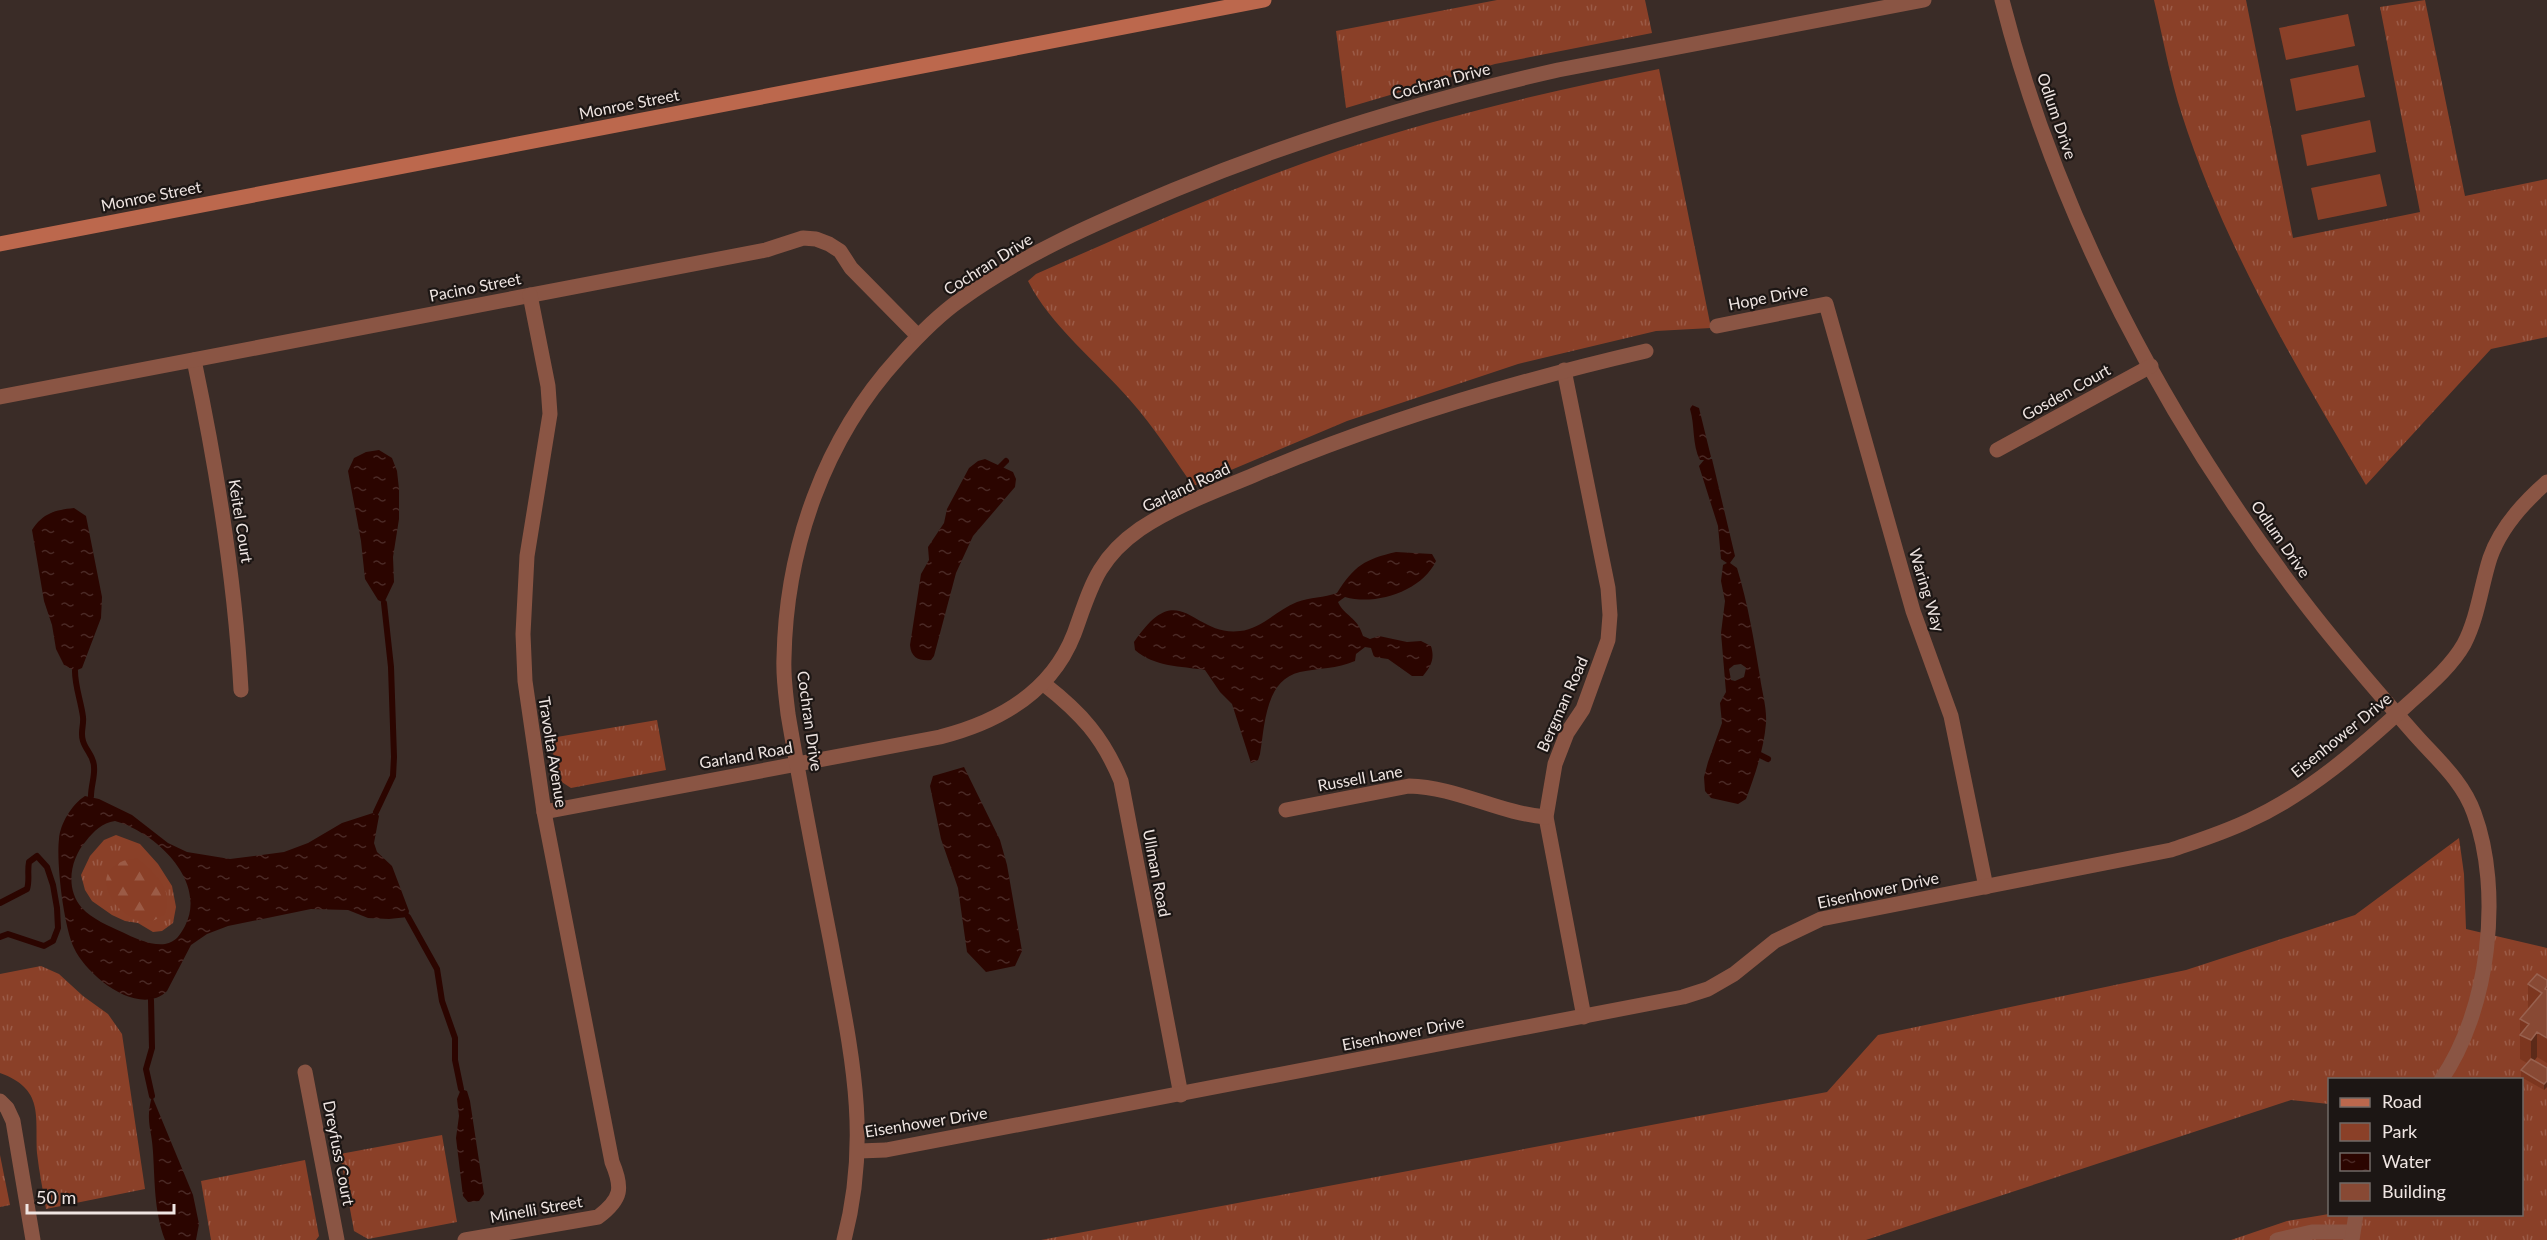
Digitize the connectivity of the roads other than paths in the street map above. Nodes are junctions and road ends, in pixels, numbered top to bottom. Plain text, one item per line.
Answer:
1 (1264, 0) edge
2 (1924, 0) edge
3 (2002, 0) edge
4 (0, 244) edge
5 (530, 295) junction
6 (1826, 304) joint
7 (1717, 326) dead end
8 (918, 336) junction
9 (1646, 351) dead end
10 (194, 360) junction
11 (2151, 366) junction
12 (1564, 370) junction
13 (0, 397) edge
14 (1997, 450) dead end
15 (2547, 482) edge
16 (1044, 684) junction
17 (241, 690) dead end
18 (2397, 714) junction
19 (796, 764) junction
20 (1286, 810) dead end
21 (544, 812) junction
22 (1546, 817) junction
23 (1986, 887) junction
24 (1584, 1017) junction
25 (305, 1072) dead end
26 (2442, 1078) edge
27 (1181, 1095) junction
28 (0, 1101) edge
29 (859, 1151) junction
30 (610, 1208) joint
31 (2356, 1216) edge
32 (2352, 1236) edge
33 (33, 1240) edge
34 (337, 1240) edge
35 (465, 1240) edge
36 (844, 1240) edge
37 (2277, 1240) edge

1 - 4 main road, Monroe Street
2 - 8 street, Cochran Drive
3 - 11 street, Odlum Drive
5 - 8 street, Pacino Street
5 - 10 street, Pacino Street
5 - 21 street, Travolta Avenue
6 - 7 street, Hope Drive
6 - 23 street, Waring Way
8 - 19 street, Cochran Drive
9 - 12 street, Garland Road
10 - 13 street, Pacino Street
10 - 17 street, Keitel Court
11 - 14 street, Gosden Court
11 - 18 street, Odlum Drive
12 - 16 street, Garland Road
12 - 22 street, Bergman Road
15 - 18 street, Eisenhower Drive
16 - 19 street, Garland Road
16 - 27 street, Ullman Road
18 - 23 street, Eisenhower Drive
18 - 26 street, Odlum Drive
19 - 21 street, Garland Road
19 - 29 street, Cochran Drive
20 - 22 street, Russell Lane
21 - 30 street, Travolta Avenue
22 - 24 street, Bergman Road
23 - 24 street, Eisenhower Drive
24 - 27 street, Eisenhower Drive
25 - 34 street, Dreyfuss Court
27 - 29 street, Eisenhower Drive
28 - 33 street
29 - 36 street, Cochran Drive
30 - 35 street, Minelli Street
31 - 32 street
32 - 37 street

